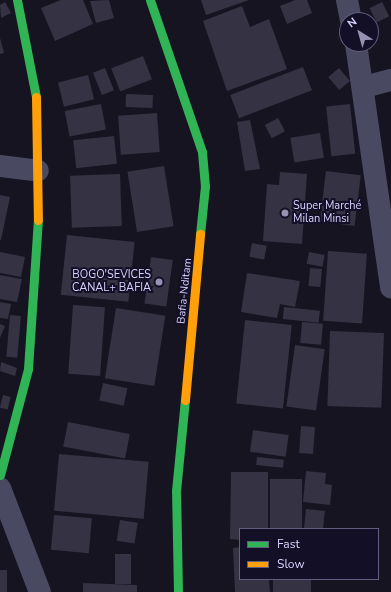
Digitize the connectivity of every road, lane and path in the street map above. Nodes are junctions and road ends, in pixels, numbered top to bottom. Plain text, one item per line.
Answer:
1 (17, 0) edge
2 (150, 0) edge
3 (347, 0) edge
4 (349, 12) edge
5 (357, 52) edge
6 (391, 80) edge
7 (364, 87) junction
8 (0, 166) edge
9 (38, 171) junction
10 (391, 287) edge
11 (0, 475) edge
12 (0, 488) edge
13 (40, 592) edge
14 (178, 592) edge

1 - 9 main road
2 - 14 main road, Bafia-Nditam
3 - 4 street
5 - 7 street
6 - 7 street
7 - 10 street
8 - 9 street
9 - 11 main road
12 - 13 street

